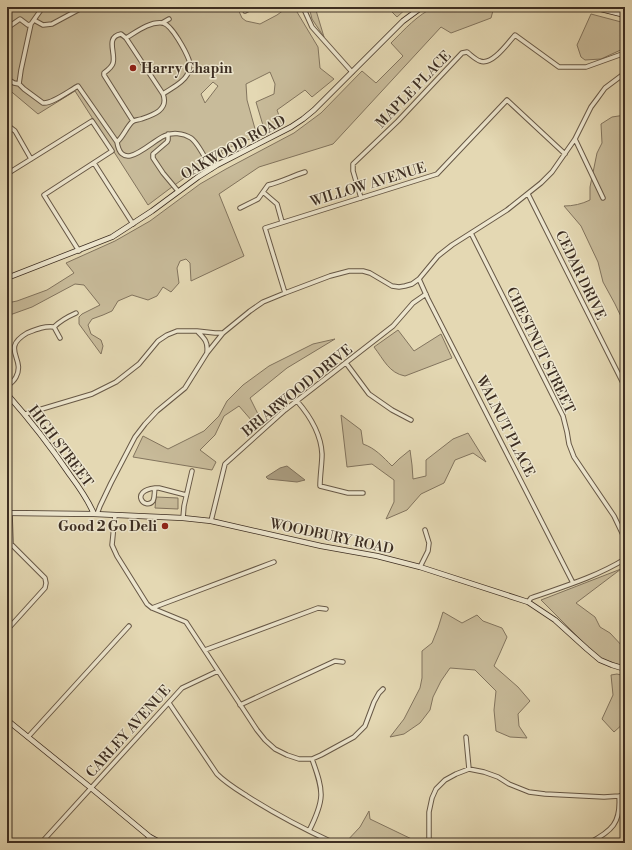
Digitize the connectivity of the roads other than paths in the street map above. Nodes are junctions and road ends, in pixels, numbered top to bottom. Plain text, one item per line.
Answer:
1 (43, 7) edge
2 (84, 7) edge
3 (253, 7) edge
4 (303, 7) edge
5 (422, 7) edge
6 (593, 7) edge
7 (78, 9) edge
8 (245, 11) dead end
9 (625, 15) edge
10 (169, 19) dead end
11 (34, 20) junction
12 (162, 23) junction
13 (31, 24) junction
14 (7, 28) edge
15 (126, 38) junction
16 (625, 53) edge
17 (352, 72) junction
18 (625, 73) edge
19 (7, 79) edge
20 (19, 84) junction
21 (163, 94) junction
22 (133, 121) junction
23 (7, 125) edge
24 (168, 134) junction
25 (575, 140) junction
26 (117, 142) junction
27 (565, 154) junction
28 (31, 159) junction
29 (94, 163) junction
30 (211, 169) junction
31 (305, 172) dead end
32 (7, 174) edge
33 (178, 191) junction
34 (263, 192) junction
35 (528, 194) junction
36 (361, 198) junction
37 (603, 198) dead end
38 (240, 208) dead end
39 (282, 222) junction
40 (133, 224) junction
41 (471, 232) junction
42 (79, 250) junction
43 (7, 278) edge
44 (419, 280) junction
45 (285, 293) junction
46 (426, 294) junction
47 (76, 313) dead end
48 (54, 327) junction
49 (197, 331) junction
50 (223, 333) junction
51 (60, 338) dead end
52 (207, 353) junction
53 (346, 364) junction
54 (7, 386) edge
55 (625, 387) edge
56 (7, 394) edge
57 (297, 401) junction
58 (25, 414) junction
59 (411, 420) dead end
60 (192, 471) dead end
61 (155, 488) junction
62 (363, 493) dead end
63 (186, 495) junction
64 (9, 513) edge
65 (96, 514) junction
66 (115, 515) junction
67 (183, 518) junction
68 (211, 521) junction
69 (425, 530) dead end
70 (625, 539) edge
71 (625, 559) edge
72 (274, 562) dead end
73 (420, 567) junction
74 (573, 583) junction
75 (528, 602) junction
76 (152, 608) junction
77 (326, 609) dead end
78 (129, 626) dead end
79 (7, 630) edge
80 (205, 650) junction
81 (343, 662) dead end
82 (625, 669) edge
83 (218, 671) junction
84 (383, 689) dead end
85 (169, 703) junction
86 (240, 705) junction
87 (7, 720) edge
88 (28, 737) junction
89 (466, 737) dead end
90 (312, 759) junction
91 (469, 769) junction
92 (92, 788) junction
93 (625, 795) edge
94 (619, 796) junction
95 (309, 831) junction
96 (150, 837) junction
97 (41, 843) edge
98 (144, 843) edge
99 (161, 843) edge
100 (334, 843) edge
101 (429, 843) edge
102 (589, 843) edge

1 - 11 street
2 - 7 street
3 - 8 street
4 - 17 street
5 - 17 main road, OAKWOOD ROAD
6 - 9 main road
7 - 11 street
10 - 12 street
11 - 13 street
12 - 15 street
12 - 21 street
13 - 14 street
13 - 20 street
15 - 21 street
15 - 22 street
16 - 36 street, MAPLE PLACE
17 - 30 main road, OAKWOOD ROAD
18 - 25 street
19 - 20 street
20 - 26 street
21 - 22 street
22 - 26 street
23 - 28 street
24 - 26 street
24 - 30 street
24 - 33 street
25 - 27 street
25 - 37 street
27 - 35 street
27 - 36 street, WILLOW AVENUE
28 - 29 street
28 - 32 street
29 - 40 street
29 - 42 street
30 - 33 main road, OAKWOOD ROAD
31 - 34 street
33 - 40 main road, OAKWOOD ROAD
34 - 38 street
34 - 39 street
35 - 41 street
35 - 55 street, CEDAR DRIVE
36 - 39 street, WILLOW AVENUE
39 - 45 street, WILLOW AVENUE
40 - 42 main road, OAKWOOD ROAD
41 - 44 street
41 - 70 street, CHESTNUT STREET
42 - 43 main road, OAKWOOD ROAD
44 - 45 street
44 - 46 street, WALNUT PLACE
45 - 50 street
46 - 53 street, BRIARWOOD DRIVE
46 - 74 street, WALNUT PLACE
47 - 48 street
48 - 51 street
48 - 54 street
49 - 50 street
49 - 52 street
49 - 58 street
50 - 52 street
52 - 65 street
53 - 57 street, BRIARWOOD DRIVE
53 - 59 street
56 - 58 main road, HIGH STREET
57 - 62 street
57 - 68 street, BRIARWOOD DRIVE
58 - 65 main road, HIGH STREET
60 - 63 street
61 - 61 street
61 - 63 street
63 - 67 street
64 - 65 main road, WOODBURY ROAD
64 - 79 street
65 - 66 main road, WOODBURY ROAD
66 - 67 main road, WOODBURY ROAD
66 - 76 street
67 - 68 main road, WOODBURY ROAD
68 - 73 main road, WOODBURY ROAD
69 - 73 street
71 - 74 street
72 - 76 street
73 - 75 main road, WOODBURY ROAD
74 - 75 street
75 - 82 main road, WOODBURY ROAD
76 - 80 street
77 - 80 street
78 - 88 street
80 - 83 street
81 - 86 street
83 - 85 street, CARLEY AVENUE
83 - 86 street
84 - 90 street
85 - 92 street, CARLEY AVENUE
85 - 95 street
86 - 90 street
87 - 88 main road
88 - 92 main road
89 - 91 street
90 - 95 street
91 - 94 street
91 - 101 street
92 - 96 main road
92 - 97 street, CARLEY AVENUE
93 - 94 street
94 - 102 street
95 - 100 street
96 - 98 street
96 - 99 main road

